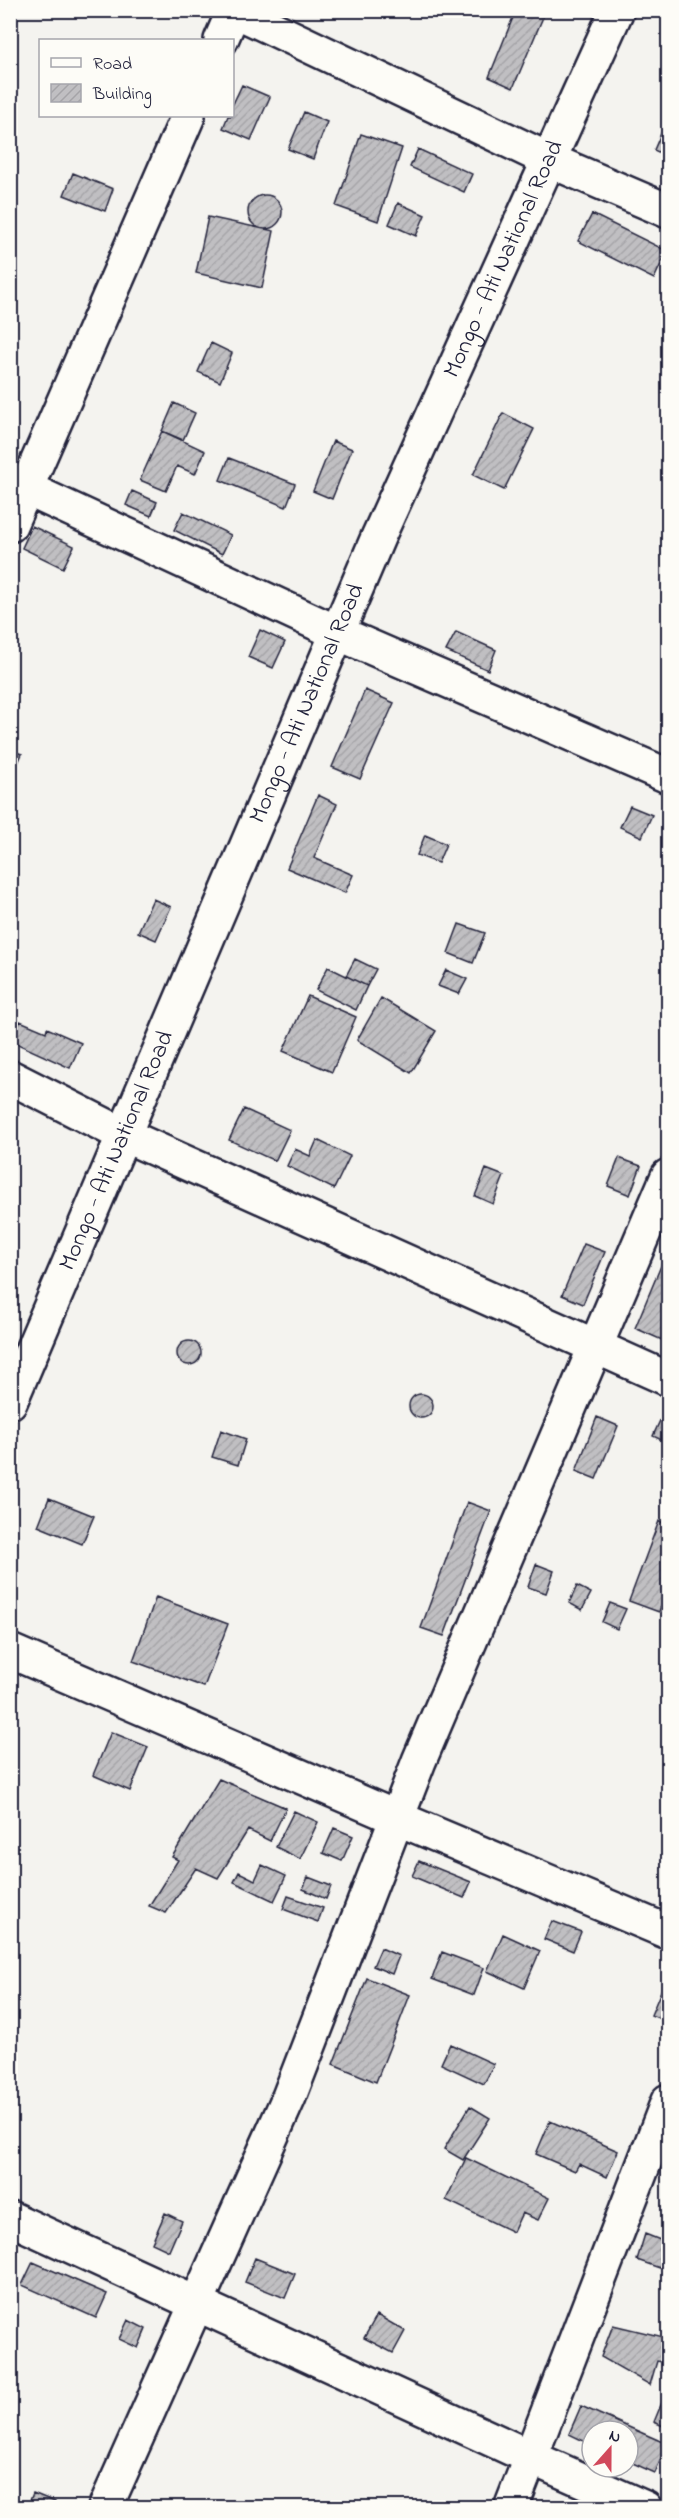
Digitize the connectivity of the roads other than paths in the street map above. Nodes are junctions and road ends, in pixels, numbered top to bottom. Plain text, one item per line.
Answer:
1 (617, 10) edge
2 (221, 39) edge
3 (188, 117) edge
4 (549, 160) junction
5 (669, 211) edge
6 (18, 485) edge
7 (10, 525) edge
8 (338, 633) junction
9 (669, 776) edge
10 (10, 1077) edge
11 (124, 1135) junction
12 (669, 1176) edge
13 (594, 1347) junction
14 (669, 1379) edge
15 (10, 1402) edge
16 (10, 1651) edge
17 (397, 1818) junction
18 (669, 1932) edge
19 (669, 2101) edge
20 (10, 2218) edge
21 (197, 2302) junction
22 (530, 2457) junction
23 (105, 2508) edge
24 (511, 2508) edge
25 (645, 2508) edge

1 - 4 street, Mongo - Ati National Road
2 - 4 street
3 - 6 street
4 - 5 street
4 - 8 street, Mongo - Ati National Road
6 - 7 street
6 - 8 street
8 - 9 street
8 - 11 street, Mongo - Ati National Road
10 - 11 street
11 - 13 street
11 - 15 street, Mongo - Ati National Road
12 - 13 street
13 - 14 street
13 - 17 street
16 - 17 street
17 - 18 street
17 - 21 street
19 - 22 street
20 - 21 street
21 - 22 street
21 - 23 street
22 - 24 street
22 - 25 street

